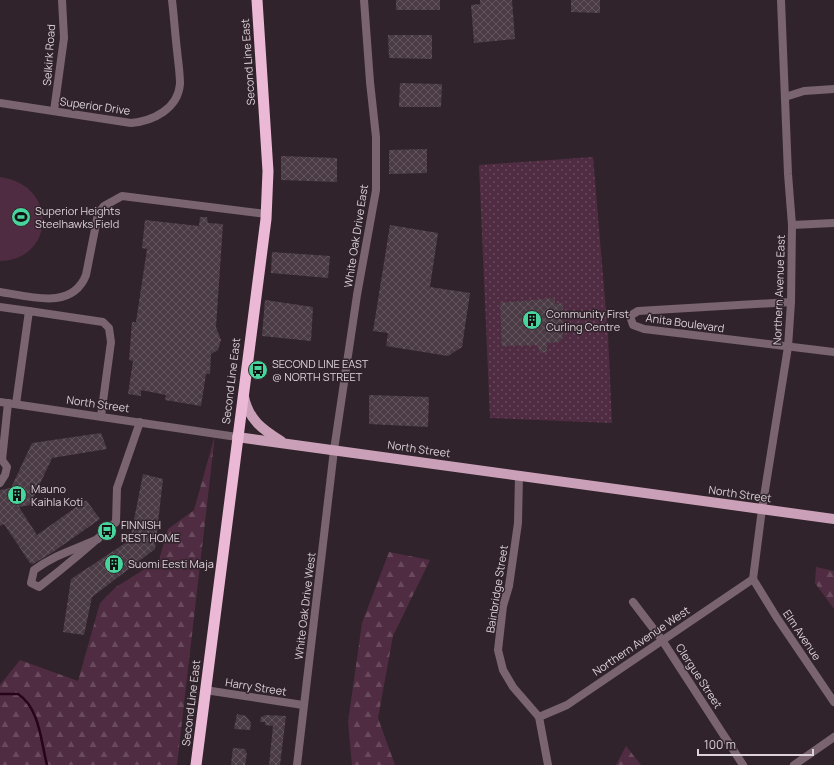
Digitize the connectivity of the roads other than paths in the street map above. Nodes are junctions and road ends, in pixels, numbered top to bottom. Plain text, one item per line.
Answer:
1 (62, 0) edge
2 (172, 0) edge
3 (257, 0) edge
4 (364, 0) edge
5 (781, 0) edge
6 (834, 89) edge
7 (785, 97) junction
8 (0, 103) edge
9 (54, 111) junction
10 (266, 214) junction
11 (834, 223) edge
12 (792, 225) junction
13 (0, 292) edge
14 (791, 302) junction
15 (0, 307) edge
16 (29, 311) junction
17 (788, 348) junction
18 (834, 352) edge
19 (243, 393) junction
20 (8, 403) edge
21 (101, 416) junction
22 (140, 422) junction
23 (237, 437) junction
24 (284, 443) junction
25 (334, 450) junction
26 (519, 475) junction
27 (0, 483) edge
28 (762, 509) junction
29 (834, 519) edge
30 (98, 539) junction
31 (753, 579) junction
32 (632, 602) dead end
33 (662, 640) junction
34 (205, 690) junction
35 (834, 702) edge
36 (304, 705) junction
37 (539, 717) junction
38 (834, 738) edge
39 (196, 765) edge
40 (297, 765) edge
41 (548, 765) edge
42 (743, 765) edge
43 (794, 765) edge

1 - 9 street, Selkirk Road
2 - 9 street, Superior Drive
3 - 10 highway, Second Line East
4 - 25 street, White Oak Drive East
5 - 7 street, Northern Avenue East
6 - 7 street
7 - 12 street, Northern Avenue East
8 - 9 street, Superior Drive
10 - 13 street
10 - 19 highway, Second Line East
11 - 12 street
12 - 14 street, Northern Avenue East
14 - 17 street, Northern Avenue East
14 - 17 street, Anita Boulevard
15 - 16 street
16 - 20 street
16 - 21 street
17 - 18 street, Anita Boulevard
17 - 28 street, Northern Avenue East
19 - 23 highway, Second Line East
19 - 24 main road
20 - 21 street, North Street
20 - 27 street
21 - 22 street, North Street
22 - 23 street, North Street
22 - 30 street
23 - 24 main road, North Street
23 - 34 highway, Second Line East
24 - 25 main road, North Street
25 - 26 main road, North Street
25 - 36 street, White Oak Drive West
26 - 28 main road, North Street
26 - 37 street, Bainbridge Street
28 - 29 main road, North Street
28 - 31 street, Northern Avenue East
30 - 30 street
31 - 33 street, Northern Avenue West
31 - 35 street, Elm Avenue
32 - 33 street, Clergue Street
33 - 37 street, Northern Avenue West
33 - 42 street, Clergue Street
34 - 36 street, Harry Street
34 - 39 highway, Second Line East
36 - 40 street, White Oak Drive West
37 - 41 street, Bainbridge Street
38 - 43 street

